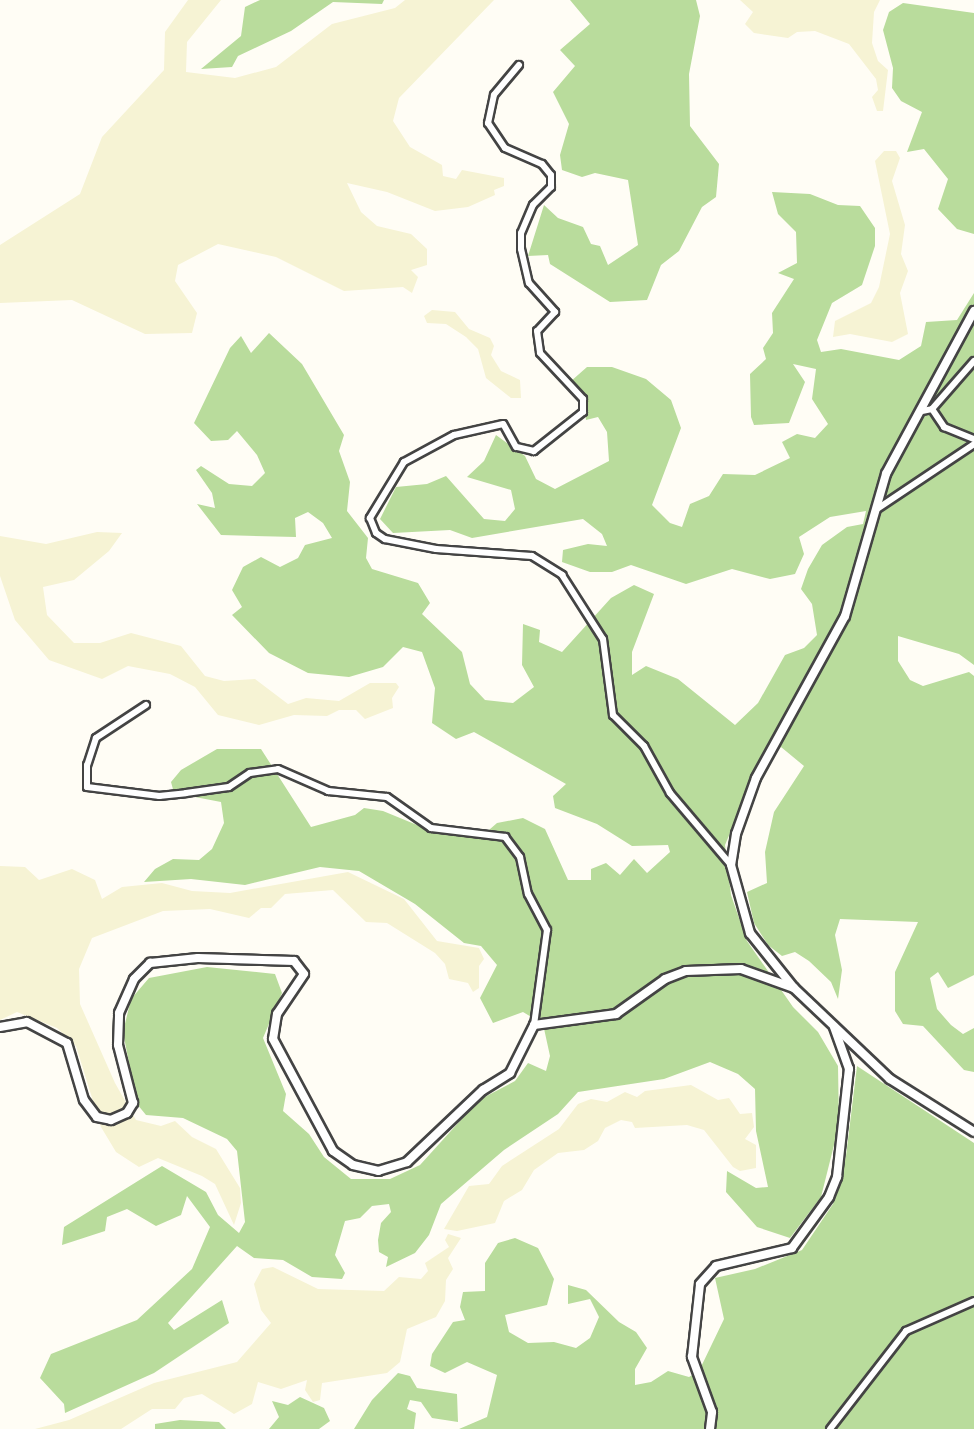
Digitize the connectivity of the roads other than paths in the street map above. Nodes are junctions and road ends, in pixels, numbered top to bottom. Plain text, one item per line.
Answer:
1 (519, 65) dead end
2 (974, 312) edge
3 (974, 361) edge
4 (932, 409) junction
5 (922, 411) junction
6 (974, 442) edge
7 (872, 512) junction
8 (146, 705) dead end
9 (731, 865) junction
10 (794, 988) junction
11 (534, 1025) junction
12 (0, 1027) edge
13 (834, 1027) junction
14 (974, 1132) edge
15 (974, 1301) edge
16 (710, 1429) edge
17 (830, 1429) edge

1 - 9 street
2 - 5 street
3 - 4 street
4 - 5 street
4 - 6 street
5 - 7 street
6 - 7 street
7 - 9 street
8 - 11 street
9 - 10 street
10 - 11 street
10 - 13 street
11 - 12 street
13 - 14 street
13 - 16 street
15 - 17 street

